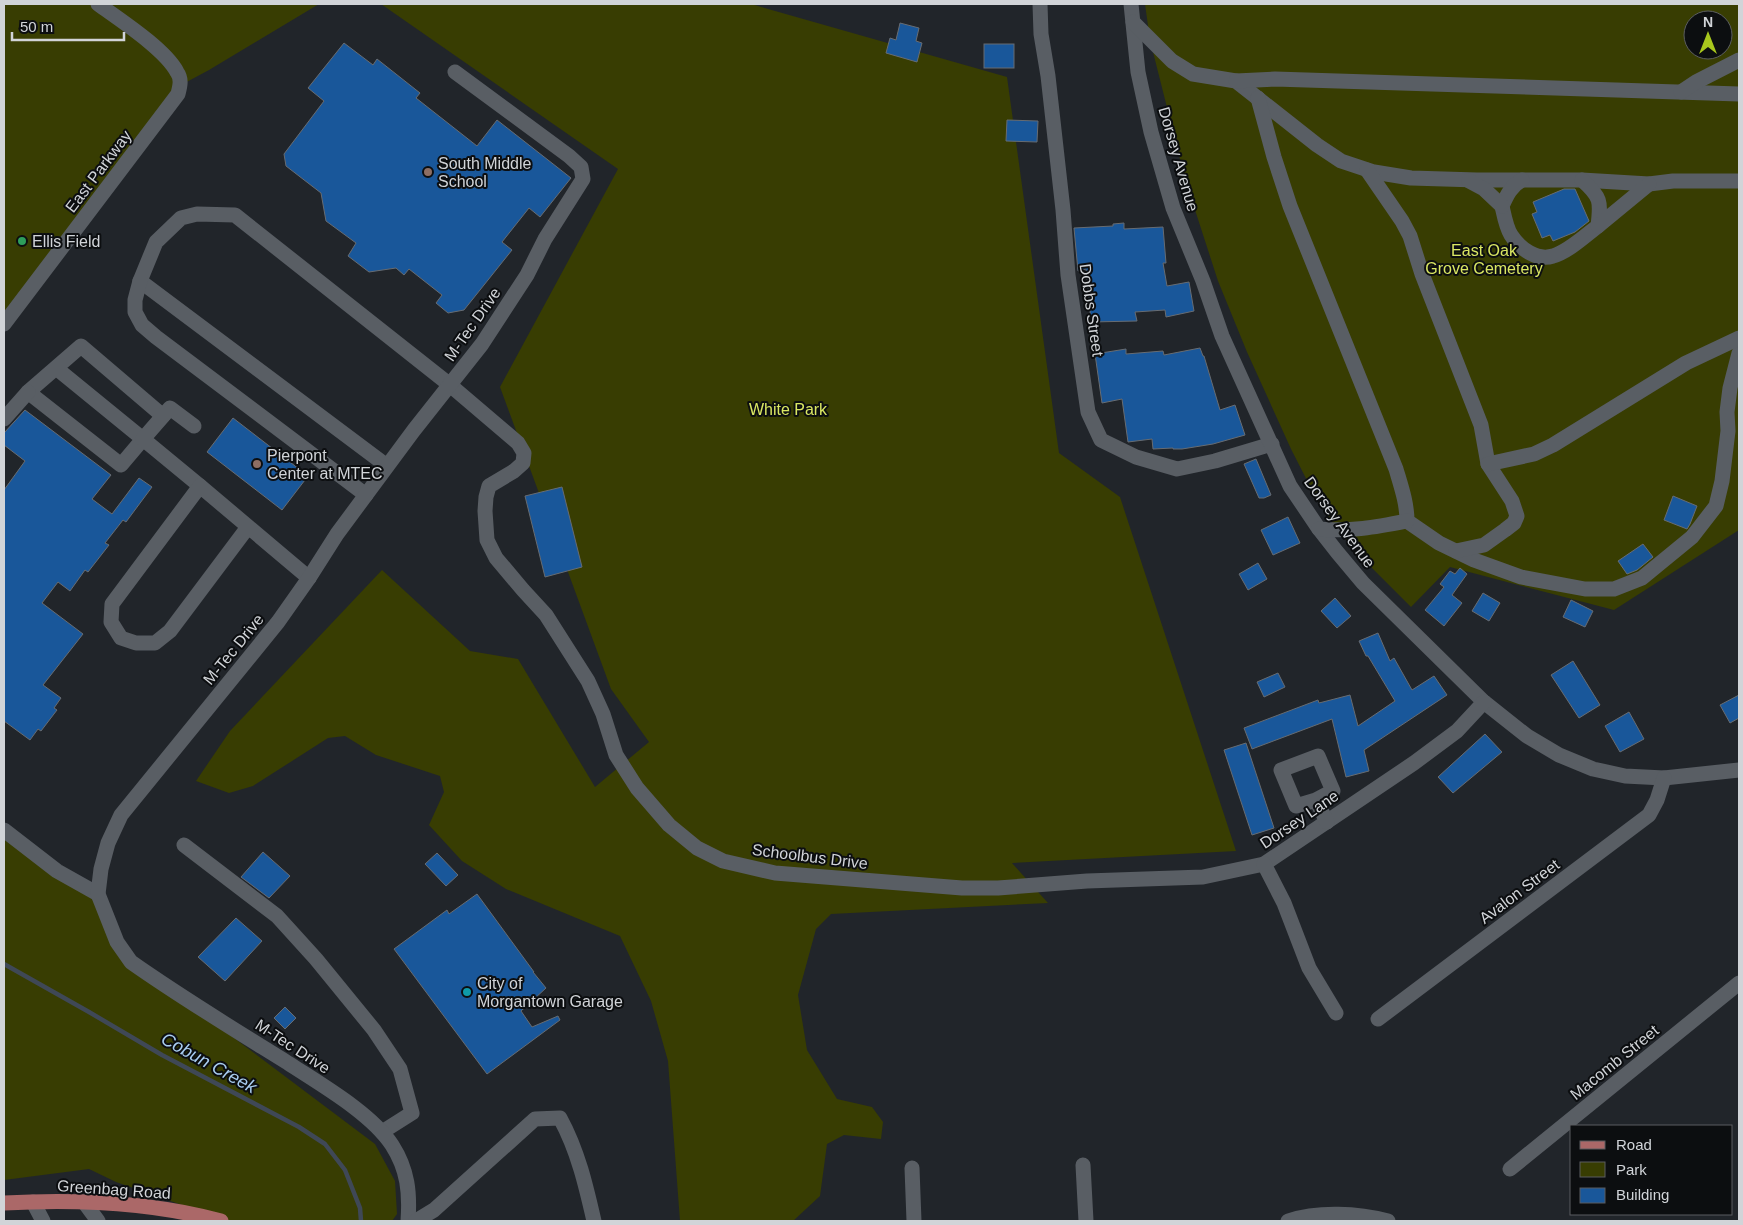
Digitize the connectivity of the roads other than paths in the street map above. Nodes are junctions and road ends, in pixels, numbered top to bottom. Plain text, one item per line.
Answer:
1 (98, 4) edge
2 (1040, 4) edge
3 (1131, 4) edge
4 (1133, 22) junction
5 (1739, 60) edge
6 (455, 72) dead end
7 (1236, 81) junction
8 (1681, 92) junction
9 (1739, 94) edge
10 (1258, 98) junction
11 (1367, 170) junction
12 (1464, 179) junction
13 (1522, 180) junction
14 (1582, 180) junction
15 (1739, 181) edge
16 (1649, 184) junction
17 (1502, 206) junction
18 (1598, 226) junction
19 (140, 281) junction
20 (4, 324) edge
21 (1739, 338) edge
22 (1739, 354) edge
23 (56, 368) junction
24 (450, 385) junction
25 (28, 392) junction
26 (163, 416) junction
27 (4, 419) edge
28 (194, 426) dead end
29 (1734, 427) edge
30 (143, 439) junction
31 (1272, 444) junction
32 (1488, 464) junction
33 (387, 466) junction
34 (200, 486) junction
35 (366, 496) junction
36 (1407, 521) junction
37 (248, 527) junction
38 (1319, 529) junction
39 (1484, 545) junction
40 (1456, 551) junction
41 (1488, 565) junction
42 (309, 578) junction
43 (1484, 702) junction
44 (1739, 770) edge
45 (1664, 778) junction
46 (1316, 800) dead end
47 (1327, 822) junction
48 (4, 830) edge
49 (184, 845) dead end
50 (1264, 864) junction
51 (98, 894) junction
52 (1739, 983) edge
53 (1336, 1013) dead end
54 (1378, 1019) dead end
55 (382, 1132) junction
56 (1084, 1165) dead end
57 (912, 1168) dead end
58 (1510, 1169) dead end
59 (33, 1202) junction
60 (84, 1202) junction
61 (4, 1203) edge
62 (438, 1216) edge
63 (43, 1221) edge
64 (98, 1221) edge
65 (221, 1221) edge
66 (408, 1221) edge
67 (416, 1221) edge
68 (594, 1221) edge
69 (914, 1221) edge
70 (1086, 1221) edge
71 (1288, 1221) edge
72 (1388, 1221) edge

1 - 20 street, East Parkway
2 - 31 street, Dobbs Street
3 - 4 street, Dorsey Avenue
4 - 7 street
4 - 31 street, Dorsey Avenue
5 - 8 street
6 - 24 street, M-Tec Drive
7 - 8 street
7 - 10 street
8 - 9 street
10 - 11 street
10 - 36 street
11 - 12 street
11 - 32 street
12 - 13 street
12 - 17 street
13 - 14 street
13 - 17 street
14 - 16 street
14 - 18 street
15 - 16 street
16 - 18 street
17 - 18 street
19 - 24 street
19 - 33 street
19 - 35 street
21 - 32 street
22 - 29 street
23 - 25 street
23 - 26 street
23 - 30 street
24 - 33 street, M-Tec Drive
24 - 50 street, Schoolbus Drive
25 - 27 street
25 - 30 street
26 - 28 street
26 - 30 street
29 - 41 street
30 - 34 street
31 - 38 street, Dorsey Avenue
32 - 39 street
33 - 35 street, M-Tec Drive
34 - 37 street
34 - 37 street
35 - 42 street, M-Tec Drive
36 - 38 street
36 - 40 street
37 - 42 street
38 - 43 street, Dorsey Avenue
39 - 40 street
39 - 41 street
40 - 41 street
42 - 51 street, M-Tec Drive
43 - 45 street, Dorsey Avenue
43 - 47 street, Dorsey Lane
44 - 45 street, Dorsey Avenue
45 - 54 street, Avalon Street
46 - 47 street
47 - 50 street, Dorsey Lane
48 - 51 street
49 - 55 street
50 - 53 street, Dorsey Lane
51 - 55 street, M-Tec Drive
52 - 58 street, Macomb Street
55 - 66 street, M-Tec Drive
56 - 70 street
57 - 69 street
59 - 60 main road, Greenbag Road
59 - 61 main road, Greenbag Road
59 - 63 street
60 - 64 street
60 - 65 main road, Greenbag Road
62 - 67 street
62 - 68 street
71 - 72 street

